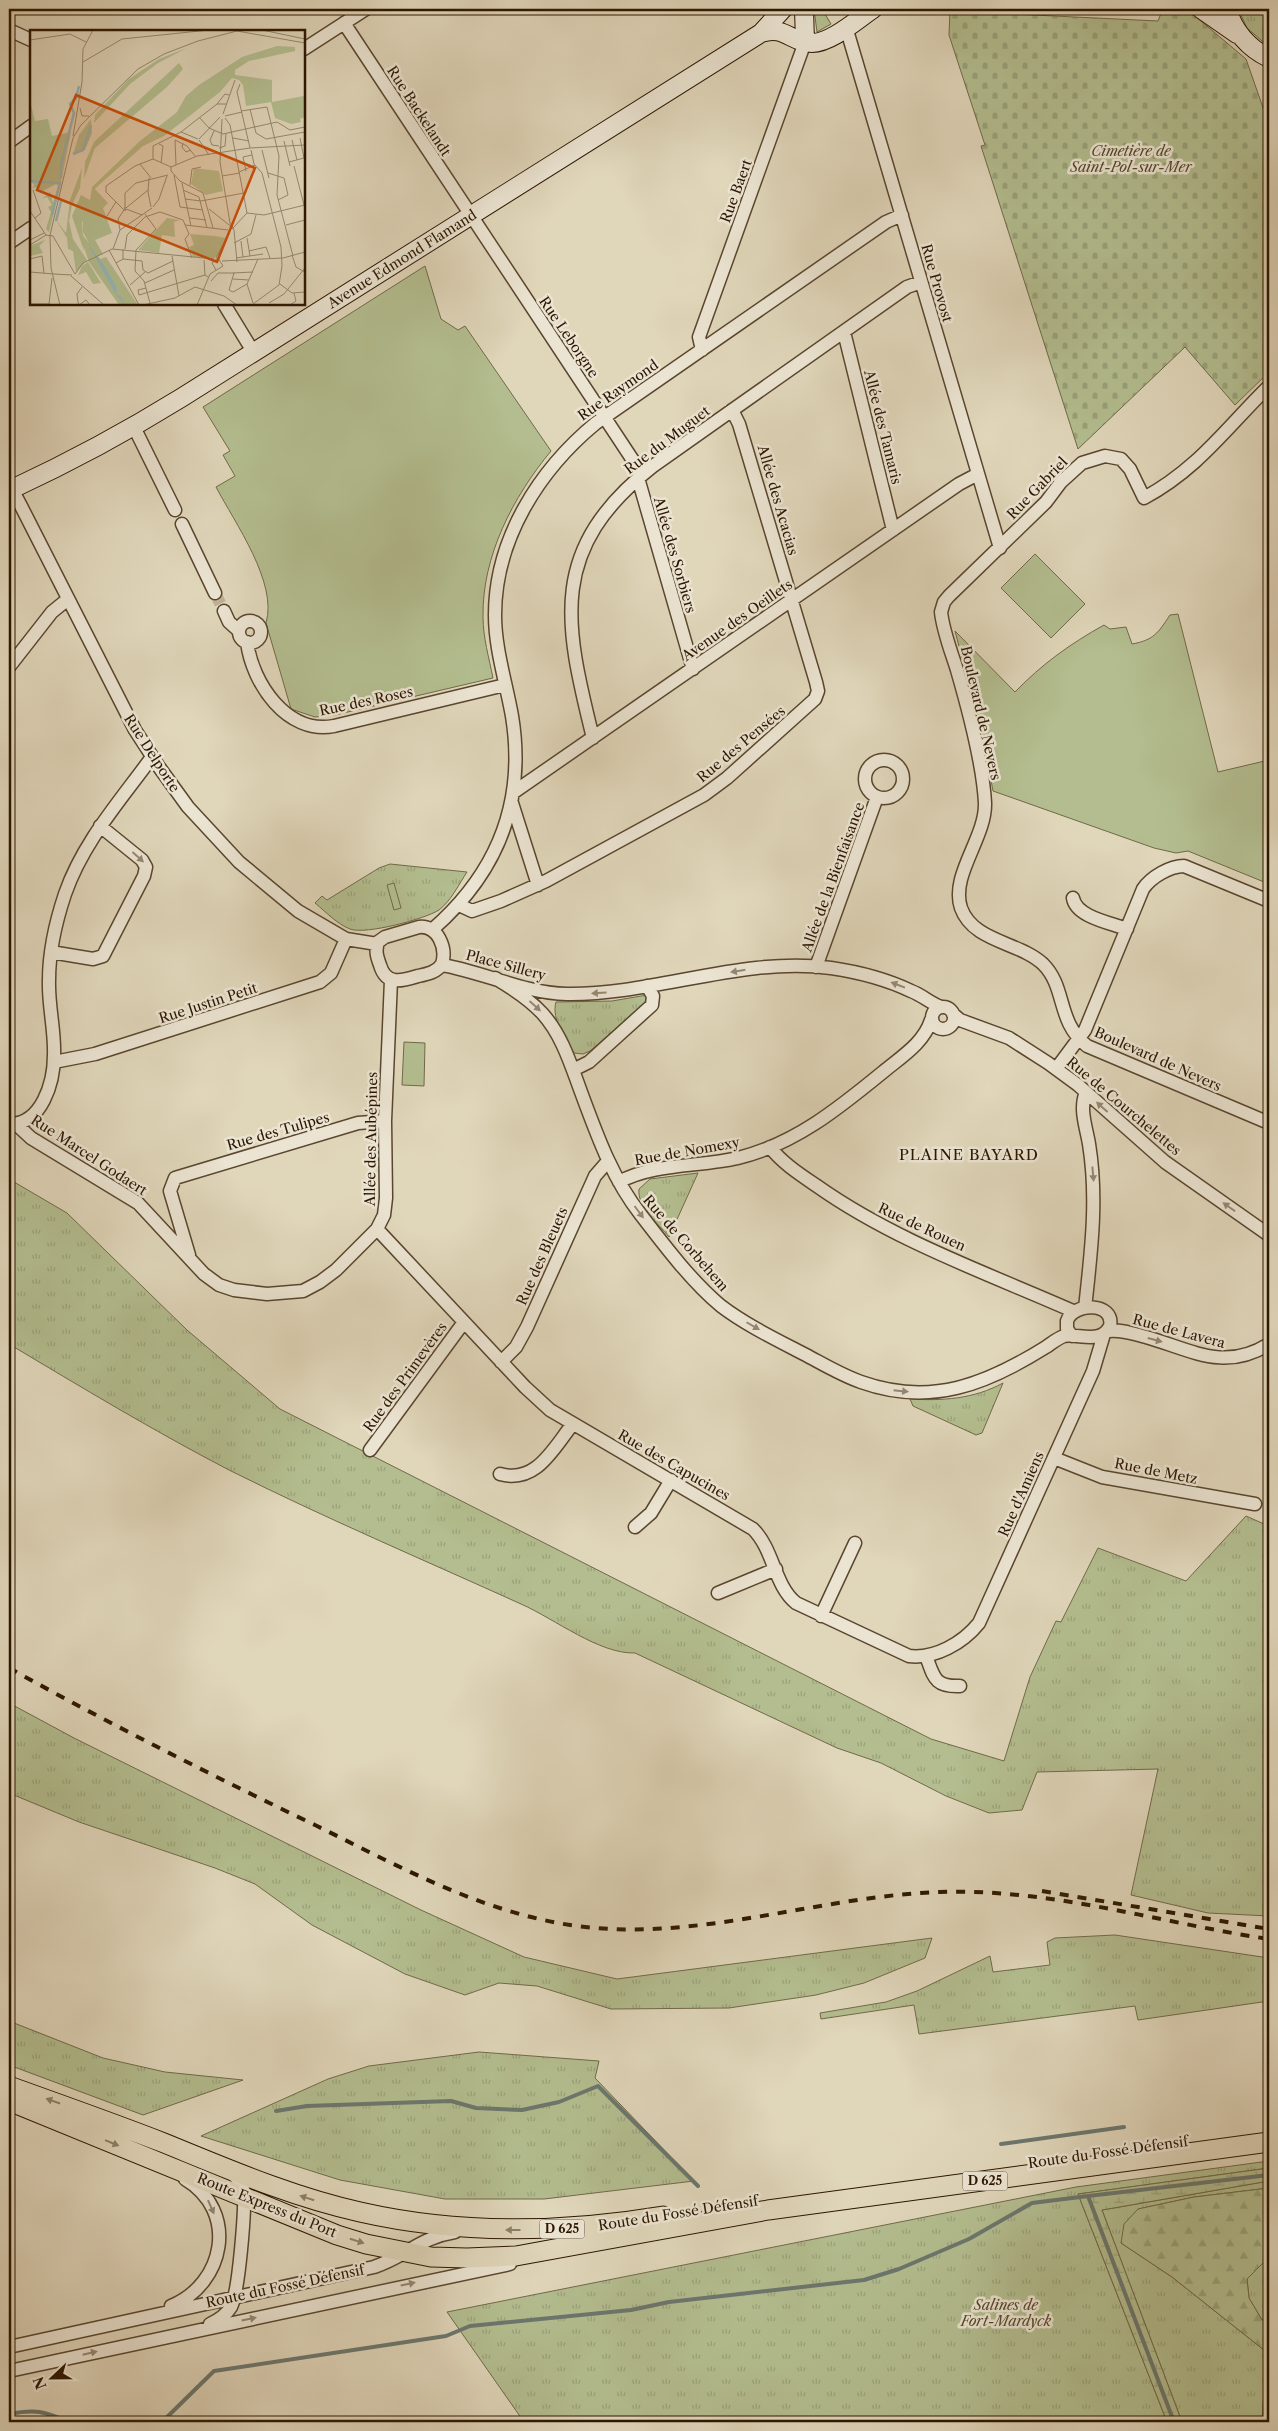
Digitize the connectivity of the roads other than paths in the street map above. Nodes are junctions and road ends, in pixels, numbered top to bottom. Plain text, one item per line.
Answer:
1 (366, 9) edge
2 (783, 9) edge
3 (804, 9) edge
4 (873, 9) edge
5 (1201, 9) edge
6 (1227, 9) edge
7 (344, 23) junction
8 (846, 27) junction
9 (9, 30) edge
10 (761, 33) junction
11 (30, 40) edge
12 (805, 42) junction
13 (1249, 44) junction
14 (305, 48) edge
15 (1269, 58) edge
16 (1269, 66) edge
17 (30, 127) edge
18 (9, 142) edge
19 (902, 215) junction
20 (470, 216) junction
21 (30, 229) edge
22 (9, 243) edge
23 (922, 282) junction
24 (225, 305) edge
25 (844, 332) junction
26 (702, 350) junction
27 (254, 352) junction
28 (1269, 386) edge
29 (732, 410) junction
30 (604, 416) junction
31 (134, 427) junction
32 (978, 474) junction
33 (640, 476) junction
34 (10, 488) edge
35 (175, 510) dead end
36 (182, 524) dead end
37 (893, 530) junction
38 (1000, 548) junction
39 (215, 593) tunnel mouth
40 (68, 599) junction
41 (791, 600) junction
42 (942, 608) joint
43 (224, 611) tunnel mouth
44 (239, 631) junction
45 (248, 642) junction
46 (9, 667) edge
47 (693, 670) junction
48 (505, 685) junction
49 (593, 738) junction
50 (152, 757) junction
51 (513, 797) junction
52 (877, 797) dead end
53 (100, 826) junction
54 (538, 885) junction
55 (1073, 898) dead end
56 (1269, 901) edge
57 (459, 905) junction
58 (433, 929) junction
59 (1127, 929) junction
60 (346, 938) junction
61 (377, 944) junction
62 (51, 952) junction
63 (442, 965) junction
64 (816, 967) junction
65 (495, 978) junction
66 (391, 980) junction
67 (647, 986) junction
68 (941, 1007) junction
69 (953, 1014) junction
70 (931, 1020) junction
71 (947, 1029) junction
72 (1080, 1039) junction
73 (909, 1051) junction
74 (54, 1062) junction
75 (1056, 1069) junction
76 (573, 1070) junction
77 (1086, 1092) junction
78 (385, 1121) junction
79 (1269, 1123) edge
80 (12, 1124) edge
81 (770, 1147) junction
82 (608, 1161) junction
83 (619, 1182) junction
84 (377, 1229) junction
85 (1269, 1235) edge
86 (190, 1258) junction
87 (214, 1282) joint
88 (1079, 1310) junction
89 (464, 1322) junction
90 (1106, 1332) junction
91 (1076, 1337) junction
92 (1269, 1344) edge
93 (501, 1362) junction
94 (1093, 1371) junction
95 (572, 1425) junction
96 (370, 1450) dead end
97 (1054, 1458) junction
98 (500, 1474) dead end
99 (671, 1480) junction
100 (1255, 1504) dead end
101 (635, 1527) dead end
102 (855, 1543) dead end
103 (776, 1569) junction
104 (718, 1593) dead end
105 (821, 1616) junction
106 (974, 1628) joint
107 (926, 1656) junction
108 (960, 1686) dead end
109 (9, 2086) edge
110 (9, 2101) edge
111 (1269, 2130) edge
112 (1269, 2142) edge
113 (228, 2168) junction
114 (179, 2172) junction
115 (244, 2196) junction
116 (701, 2222) junction
117 (475, 2229) junction
118 (404, 2252) junction
119 (536, 2254) joint
120 (234, 2297) junction
121 (131, 2320) junction
122 (192, 2331) junction
123 (9, 2346) edge
124 (9, 2371) edge

1 - 7 street
2 - 10 street, Avenue Edmond Flamand
3 - 12 street
4 - 8 street
5 - 13 street
6 - 13 street
7 - 14 street
7 - 20 street, Rue Backelandt
8 - 12 street
8 - 19 street, Rue Provost
9 - 11 street
10 - 12 street
10 - 20 street, Avenue Edmond Flamand
12 - 26 street, Rue Baert
13 - 15 street
13 - 16 street
17 - 18 street
19 - 23 street, Rue Provost
19 - 26 street, Rue Raymond
20 - 27 street, Avenue Edmond Flamand
20 - 30 street, Rue Leborgne
21 - 22 street
23 - 25 street, Rue du Muguet
23 - 32 street, Rue Provost
24 - 27 street
25 - 29 street, Rue du Muguet
25 - 37 street, Allée des Tamaris
26 - 30 street, Rue Raymond
27 - 31 street, Avenue Edmond Flamand
28 - 38 street, Rue Gabriel
29 - 33 street, Rue du Muguet
29 - 41 street, Allée des Acacias
30 - 33 street, Rue Leborgne
30 - 48 street, Rue Raymond
31 - 34 street, Avenue Edmond Flamand
31 - 35 street
32 - 37 street, Avenue des Oeillets
32 - 38 street, Rue Provost
33 - 47 street, Allée des Sorbiers
33 - 49 street, Rue du Muguet
34 - 40 street, Rue Delporte
36 - 39 street
37 - 41 street, Avenue des Oeillets
38 - 42 street, Rue Gabriel
40 - 46 street
40 - 50 street, Rue Delporte
41 - 47 street, Avenue des Oeillets
41 - 54 street, Rue des Pensées
42 - 72 street, Boulevard de Nevers
43 - 44 street, Rue des Roses
44 - 45 street, Rue des Roses
44 - 45 street
45 - 48 street, Rue des Roses
47 - 49 street, Avenue des Oeillets
48 - 51 street, Rue Raymond
49 - 51 street, Avenue des Oeillets
50 - 53 street
50 - 60 street, Rue Delporte
51 - 54 street
51 - 57 street, Rue Raymond
52 - 64 street, Allée de la Bienfaisance
53 - 62 street
53 -> 62 street
54 - 57 street, Rue des Pensées
55 - 59 street
56 - 59 street
57 - 58 street, Rue Raymond
58 - 61 street
58 - 63 street
59 - 72 street
60 - 61 street, Rue Delporte
60 - 74 street, Rue Justin Petit
61 - 66 street
62 - 74 street
63 - 65 street, Place Sillery
63 - 66 street
64 -> 67 street
68 -> 64 street
67 -> 65 street, Place Sillery
65 -> 76 street, Rue de Corbehem
66 - 78 street, Allée des Aubépines
67 - 76 street
68 - 69 street
68 - 70 street
69 - 71 street
69 - 75 street, Rue de Courchelettes
70 - 71 street
70 - 73 street, Rue de Nomexy
71 - 73 street, Rue de Nomexy
72 - 75 street
72 - 79 street, Boulevard de Nevers
73 - 81 street, Rue de Nomexy
74 - 80 street
75 - 77 street, Rue de Courchelettes
76 - 82 street, Rue de Corbehem
85 -> 77 street, Rue de Courchelettes
77 -> 88 street
78 - 84 street, Allée des Aubépines
78 - 86 street, Rue des Tulipes
80 - 86 street, Rue Marcel Godaert
81 - 83 street, Rue de Nomexy
81 - 88 street, Rue de Rouen
82 - 83 street, Rue de Corbehem
82 - 93 street, Rue des Bleuets
83 -> 91 street, Rue de Corbehem
84 - 87 street, Allée des Aubépines
84 - 89 street, Rue des Capucines
86 - 87 street, Rue Marcel Godaert
88 - 90 street
88 - 91 street
89 - 93 street, Rue des Capucines
89 - 96 street, Rue des Primevères
90 - 91 street
90 -> 92 street, Rue de Lavera
90 - 94 street, Rue d'Amiens
91 - 94 street
93 - 95 street, Rue des Capucines
94 - 97 street, Rue d'Amiens
95 - 98 street
95 - 99 street, Rue des Capucines
97 - 100 street, Rue de Metz
97 - 106 street, Rue d'Amiens
99 - 101 street
99 - 103 street, Rue des Capucines
102 - 105 street
103 - 104 street
103 - 105 street, Rue des Capucines
105 - 107 street, Rue des Capucines
106 - 107 street, Rue des Capucines
107 - 108 street
113 -> 109 main road, Route Express du Port
110 -> 114 main road, Route Express du Port
111 -> 117 main road, Route du Fossé Défensif / D 625
112 - 116 main road, Route du Fossé Défensif / D 625
113 - 115 street
117 -> 113 main road, Route Express du Port
114 - 115 main road, Route Express du Port
114 -> 121 street
115 -> 118 main road, Route Express du Port
115 - 120 street
116 - 119 main road, Route du Fossé Défensif
122 -> 116 street, Route du Fossé Défensif
117 - 118 street, Route du Fossé Défensif
118 - 119 main road, Route Express du Port
118 - 120 street, Route du Fossé Défensif
120 - 121 street, Route du Fossé Défensif
120 - 122 street
121 - 123 street, Route du Fossé Défensif
124 -> 122 street, Route du Fossé Défensif

